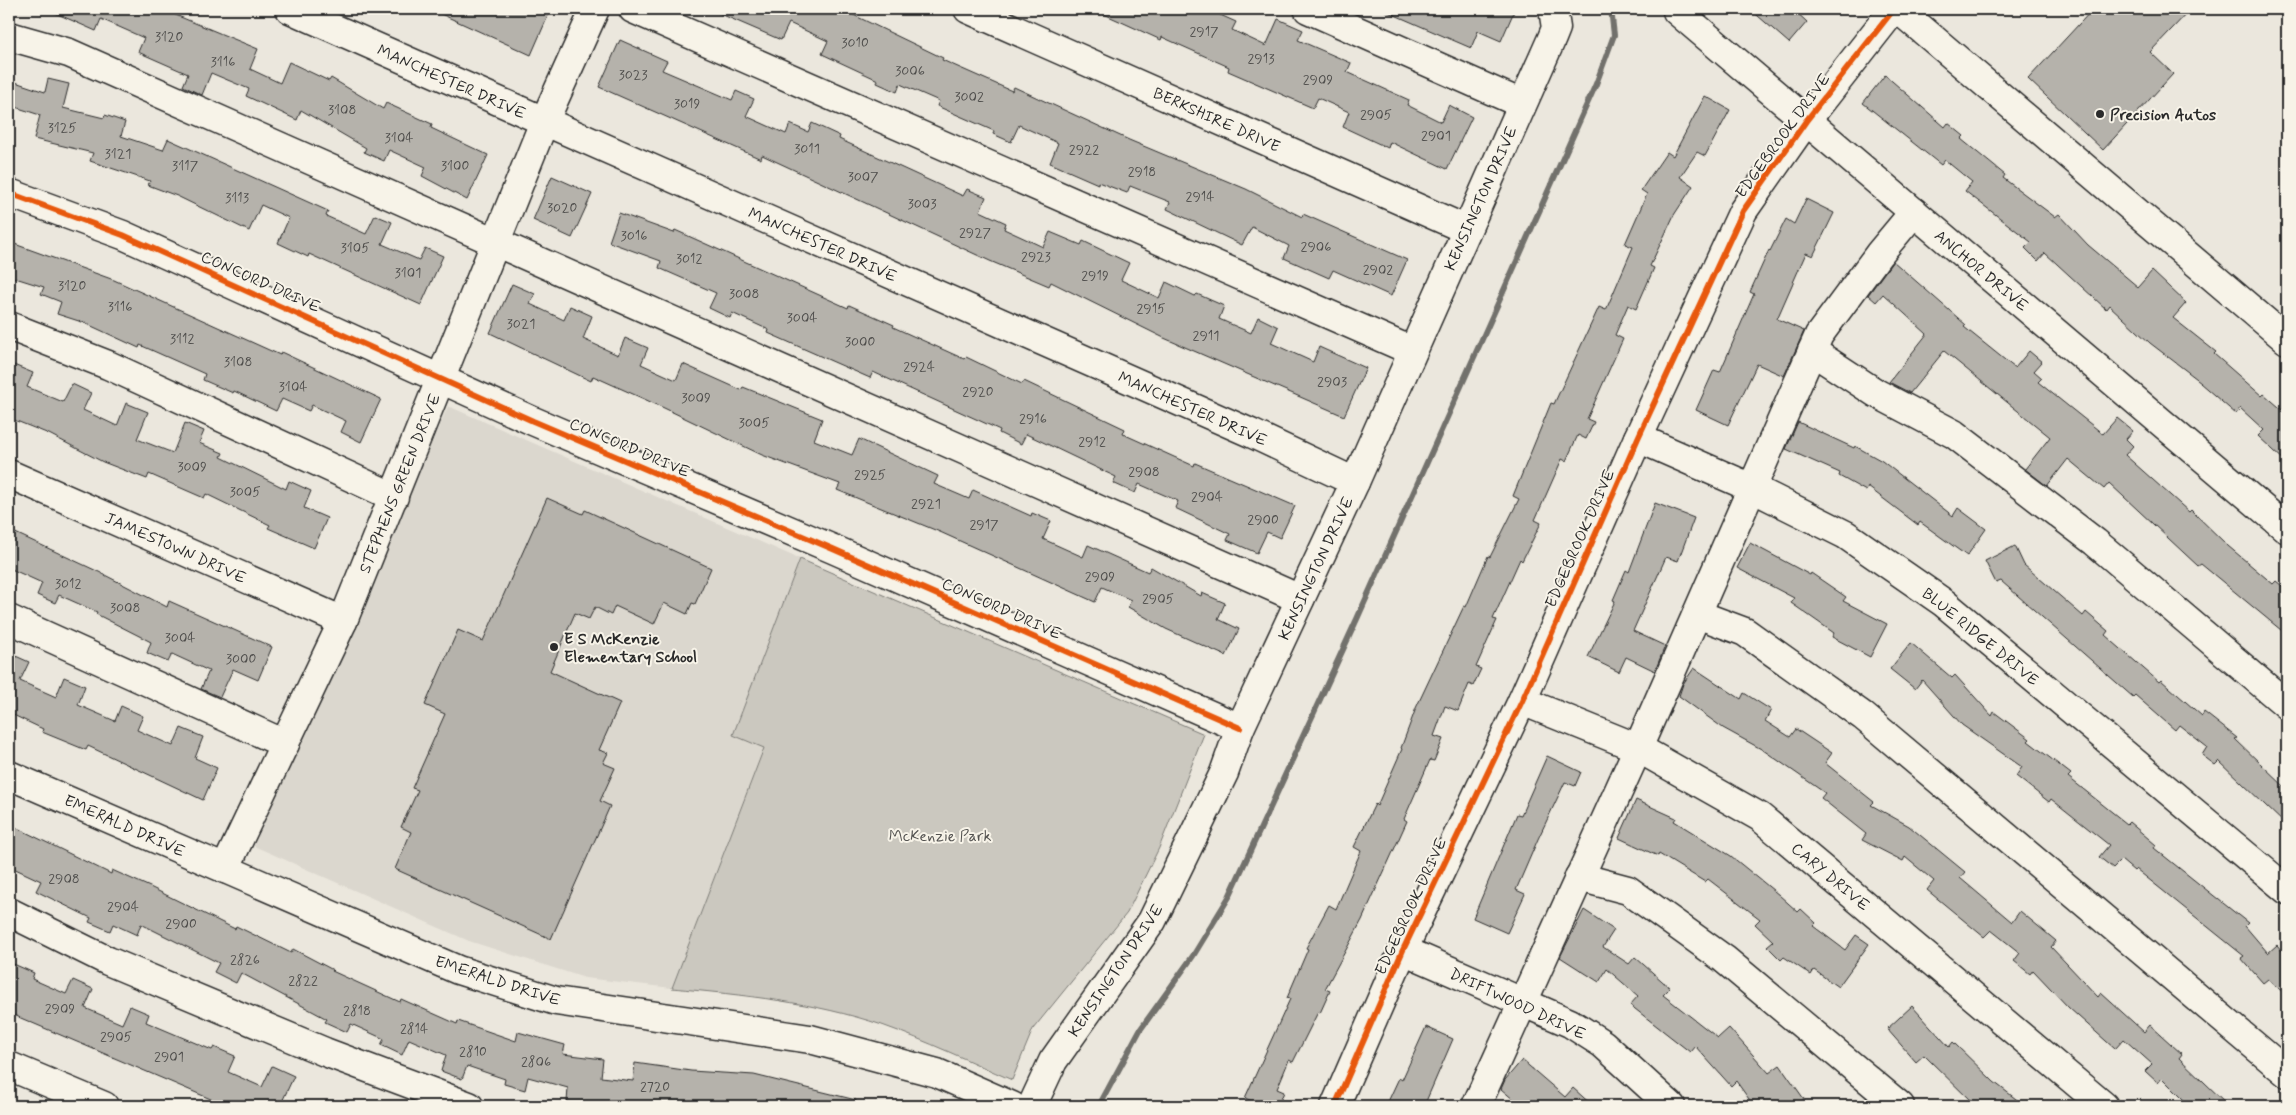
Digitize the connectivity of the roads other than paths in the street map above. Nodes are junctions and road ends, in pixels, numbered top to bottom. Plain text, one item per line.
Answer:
1 (290, 9) edge
2 (595, 9) edge
3 (634, 9) edge
4 (968, 9) edge
5 (1308, 9) edge
6 (1553, 9) edge
7 (1894, 9) edge
8 (1898, 9) edge
9 (1677, 11) dead end
10 (9, 36) edge
11 (1522, 104) junction
12 (544, 122) junction
13 (1806, 122) junction
14 (9, 193) edge
15 (1914, 212) junction
16 (1465, 229) junction
17 (496, 243) junction
18 (9, 326) edge
19 (2287, 340) edge
20 (1412, 351) junction
21 (1812, 351) junction
22 (442, 378) junction
23 (1638, 438) junction
24 (9, 474) edge
25 (1355, 482) junction
26 (1752, 488) junction
27 (394, 497) junction
28 (2287, 529) edge
29 (1300, 599) junction
30 (1697, 614) junction
31 (9, 619) edge
32 (343, 621) junction
33 (1522, 701) junction
34 (2287, 705) edge
35 (1240, 728) junction
36 (285, 744) junction
37 (1638, 748) junction
38 (9, 775) edge
39 (225, 869) junction
40 (1579, 876) junction
41 (2287, 890) edge
42 (9, 912) edge
43 (1403, 950) junction
44 (1522, 1002) junction
45 (9, 1066) edge
46 (2287, 1073) edge
47 (104, 1106) edge
48 (469, 1106) edge
49 (1012, 1106) edge
50 (1032, 1106) edge
51 (1335, 1106) edge
52 (1476, 1106) edge
53 (1671, 1106) edge
54 (1900, 1106) edge
55 (2104, 1106) edge

1 - 12 street, MANCHESTER DRIVE
2 - 12 street, STEPHENS GREEN DRIVE
3 - 20 street
4 - 16 street, BERKSHIRE DRIVE
5 - 11 street
6 - 11 street, KENSINGTON DRIVE
7 - 13 street, EDGEBROOK DRIVE
8 - 19 street
9 - 13 street, ANCHOR DRIVE
10 - 17 street
11 - 16 street, KENSINGTON DRIVE
12 - 17 street, STEPHENS GREEN DRIVE
12 - 25 street, MANCHESTER DRIVE
13 - 15 street, ANCHOR DRIVE
13 - 23 street, EDGEBROOK DRIVE
14 - 22 street, CONCORD DRIVE
15 - 21 street
15 - 28 street, ANCHOR DRIVE
16 - 20 street, KENSINGTON DRIVE
17 - 22 street, STEPHENS GREEN DRIVE
17 - 29 street
18 - 27 street
20 - 25 street, KENSINGTON DRIVE
21 - 26 street
21 - 34 street
22 - 27 street, STEPHENS GREEN DRIVE
22 - 35 street, CONCORD DRIVE
23 - 26 street, BLUE RIDGE DRIVE
23 - 33 street, EDGEBROOK DRIVE
24 - 32 street, JAMESTOWN DRIVE
25 - 29 street, KENSINGTON DRIVE
26 - 30 street
26 - 41 street, BLUE RIDGE DRIVE
27 - 32 street, STEPHENS GREEN DRIVE
29 - 35 street, KENSINGTON DRIVE
30 - 37 street
30 - 46 street
31 - 36 street
32 - 36 street, STEPHENS GREEN DRIVE
33 - 37 street, CARY DRIVE
33 - 43 street, EDGEBROOK DRIVE
35 - 50 street, KENSINGTON DRIVE
36 - 39 street, STEPHENS GREEN DRIVE
37 - 40 street
37 - 55 street, CARY DRIVE
38 - 39 street, EMERALD DRIVE
39 - 49 street, EMERALD DRIVE
40 - 44 street
40 - 54 street
42 - 48 street
43 - 44 street, DRIFTWOOD DRIVE
43 - 51 street, EDGEBROOK DRIVE
44 - 52 street
44 - 53 street, DRIFTWOOD DRIVE
45 - 47 street

